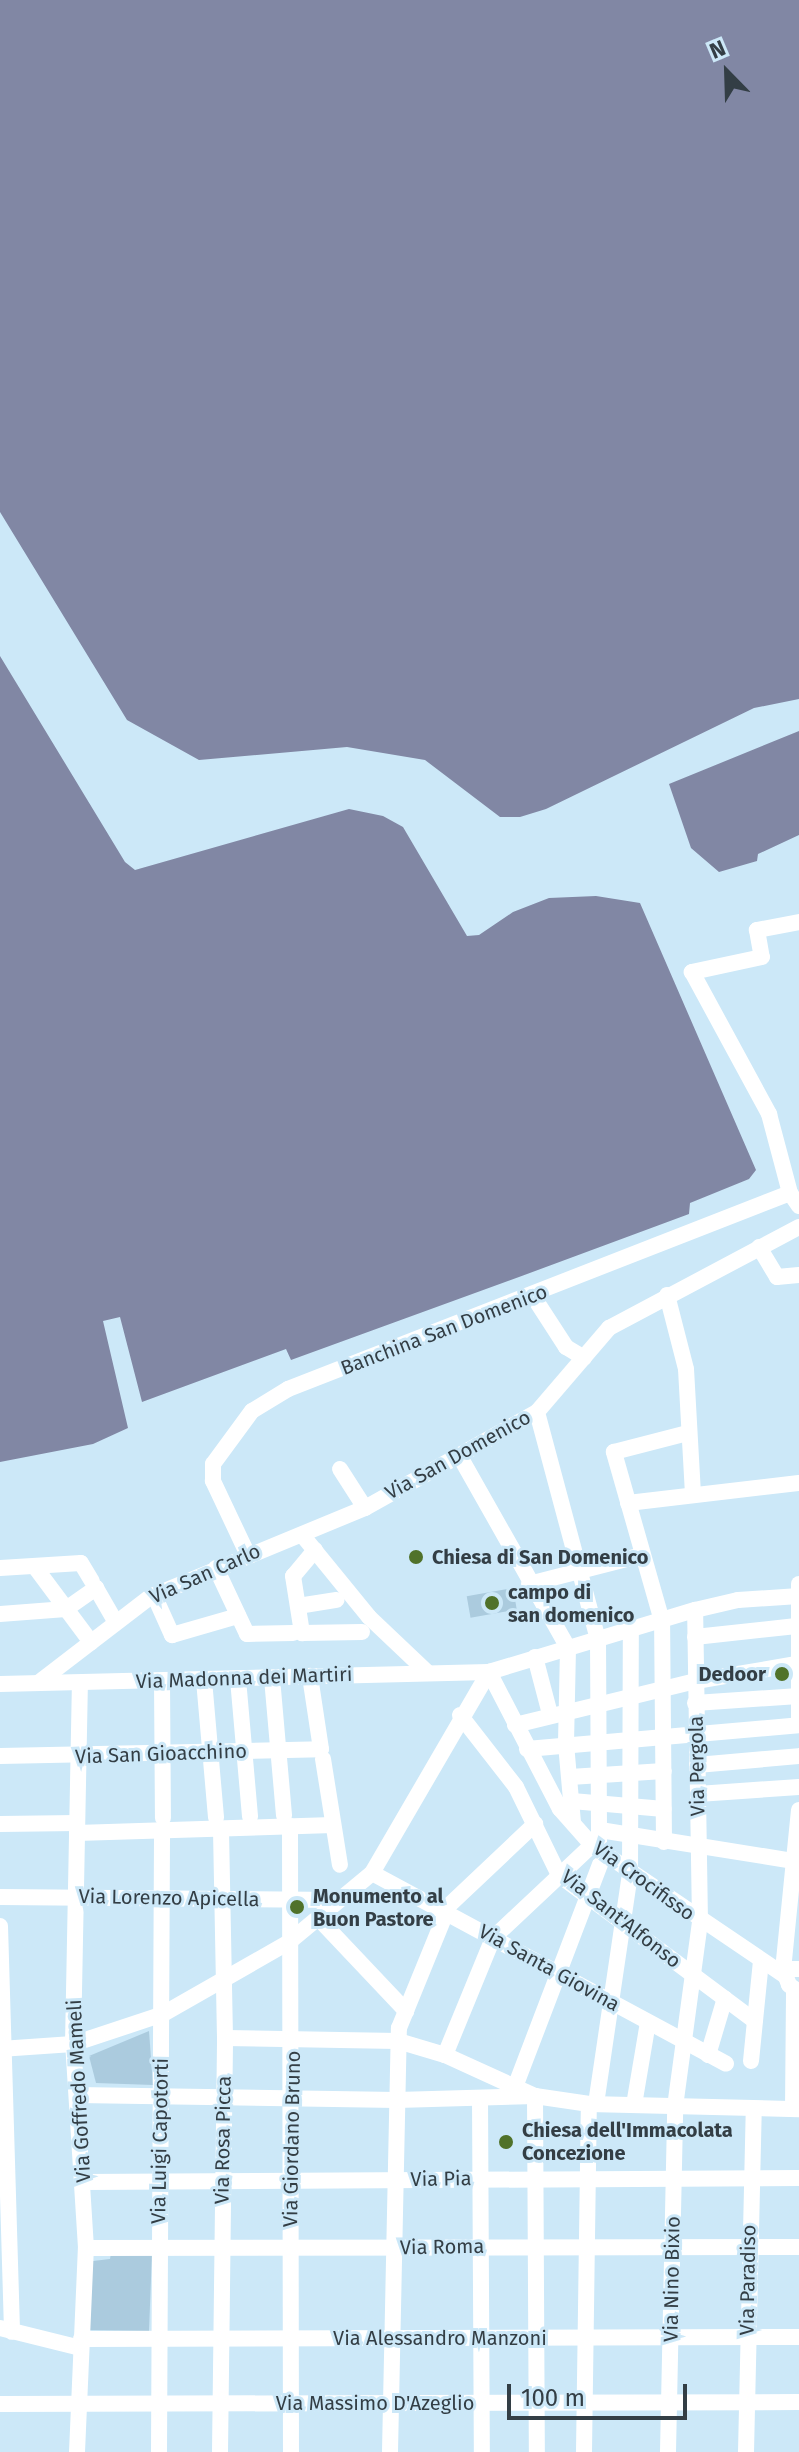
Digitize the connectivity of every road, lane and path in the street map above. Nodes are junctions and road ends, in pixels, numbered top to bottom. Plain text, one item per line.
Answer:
1 (799, 922) edge
2 (795, 1200) edge
3 (799, 1227) edge
4 (759, 1247) junction
5 (799, 1275) edge
6 (667, 1295) junction
7 (533, 1296) junction
8 (584, 1358) junction
9 (537, 1412) junction
10 (688, 1433) junction
11 (459, 1455) junction
12 (340, 1469) dead end
13 (799, 1483) edge
14 (693, 1495) junction
15 (628, 1503) junction
16 (365, 1508) junction
17 (303, 1536) junction
18 (315, 1550) junction
19 (247, 1553) junction
20 (642, 1555) junction
21 (35, 1567) junction
22 (0, 1568) edge
23 (216, 1568) junction
24 (579, 1571) junction
25 (94, 1584) junction
26 (529, 1584) junction
27 (798, 1592) edge
28 (154, 1595) junction
29 (337, 1600) dead end
30 (298, 1606) junction
31 (66, 1609) junction
32 (695, 1610) junction
33 (0, 1614) edge
34 (238, 1616) junction
35 (115, 1621) junction
36 (662, 1621) junction
37 (796, 1626) junction
38 (631, 1629) junction
39 (362, 1632) dead end
40 (293, 1633) dead end
41 (695, 1637) junction
42 (598, 1639) junction
43 (91, 1642) junction
44 (568, 1648) junction
45 (535, 1657) junction
46 (797, 1659) edge
47 (427, 1672) junction
48 (489, 1672) junction
49 (310, 1676) junction
50 (272, 1678) junction
51 (238, 1679) junction
52 (204, 1680) junction
53 (162, 1681) junction
54 (696, 1681) junction
55 (38, 1683) junction
56 (80, 1683) junction
57 (0, 1684) edge
58 (664, 1689) junction
59 (633, 1696) junction
60 (798, 1696) edge
61 (598, 1702) junction
62 (695, 1703) junction
63 (569, 1709) junction
64 (550, 1714) junction
65 (460, 1715) junction
66 (799, 1723) edge
67 (515, 1725) junction
68 (696, 1734) junction
69 (665, 1736) junction
70 (632, 1740) junction
71 (600, 1741) junction
72 (566, 1744) junction
73 (527, 1749) junction
74 (278, 1750) junction
75 (245, 1751) junction
76 (210, 1752) junction
77 (163, 1753) junction
78 (322, 1754) junction
79 (0, 1756) edge
80 (79, 1756) junction
81 (799, 1756) edge
82 (697, 1765) junction
83 (664, 1771) junction
84 (631, 1773) junction
85 (601, 1775) junction
86 (570, 1777) junction
87 (799, 1787) edge
88 (698, 1794) junction
89 (572, 1801) junction
90 (601, 1804) junction
91 (631, 1806) junction
92 (664, 1809) junction
93 (799, 1810) edge
94 (250, 1816) dead end
95 (798, 1818) edge
96 (287, 1821) junction
97 (219, 1823) junction
98 (573, 1823) junction
99 (0, 1824) edge
100 (162, 1824) junction
101 (535, 1824) junction
102 (333, 1825) junction
103 (77, 1828) junction
104 (632, 1836) junction
105 (664, 1842) junction
106 (599, 1845) junction
107 (698, 1848) junction
108 (793, 1861) junction
109 (340, 1865) dead end
110 (372, 1873) junction
111 (559, 1875) junction
112 (630, 1875) junction
113 (795, 1878) edge
114 (586, 1896) junction
115 (0, 1897) edge
116 (76, 1897) junction
117 (161, 1898) junction
118 (222, 1898) junction
119 (289, 1900) junction
120 (338, 1900) junction
121 (793, 1911) edge
122 (445, 1912) junction
123 (319, 1919) junction
124 (700, 1922) junction
125 (625, 1924) junction
126 (0, 1926) edge
127 (493, 1938) junction
128 (791, 1941) edge
129 (289, 1942) junction
130 (761, 1961) junction
131 (789, 1971) edge
132 (558, 1972) junction
133 (693, 1975) junction
134 (224, 1979) junction
135 (797, 1991) edge
136 (725, 1998) junction
137 (613, 2004) junction
138 (406, 2011) junction
139 (163, 2014) junction
140 (755, 2021) junction
141 (648, 2022) junction
142 (225, 2038) junction
143 (293, 2039) junction
144 (398, 2041) junction
145 (684, 2041) junction
146 (73, 2044) junction
147 (3, 2049) edge
148 (445, 2055) junction
149 (708, 2055) junction
150 (751, 2061) dead end
151 (726, 2064) dead end
152 (515, 2087) junction
153 (77, 2095) junction
154 (159, 2096) junction
155 (535, 2096) junction
156 (224, 2097) junction
157 (290, 2098) junction
158 (480, 2098) junction
159 (397, 2100) junction
160 (592, 2104) junction
161 (634, 2105) junction
162 (675, 2107) junction
163 (754, 2109) junction
164 (796, 2109) edge
165 (3, 2175) edge
166 (674, 2178) junction
167 (750, 2178) junction
168 (799, 2178) edge
169 (481, 2179) junction
170 (534, 2179) junction
171 (588, 2179) junction
172 (292, 2180) junction
173 (395, 2180) junction
174 (223, 2181) junction
175 (83, 2182) junction
176 (159, 2182) junction
177 (220, 2245) junction
178 (159, 2246) junction
179 (290, 2246) junction
180 (480, 2246) junction
181 (535, 2247) junction
182 (671, 2247) junction
183 (749, 2247) junction
184 (799, 2247) edge
185 (86, 2248) junction
186 (393, 2248) junction
187 (588, 2248) junction
188 (6, 2330) edge
189 (587, 2337) junction
190 (671, 2337) junction
191 (747, 2337) junction
192 (799, 2337) edge
193 (220, 2338) junction
194 (291, 2338) junction
195 (481, 2338) junction
196 (536, 2338) junction
197 (159, 2340) junction
198 (392, 2340) junction
199 (81, 2344) junction
200 (220, 2402) junction
201 (585, 2402) junction
202 (746, 2402) junction
203 (799, 2402) edge
204 (291, 2403) junction
205 (391, 2403) junction
206 (481, 2403) junction
207 (536, 2403) junction
208 (669, 2403) junction
209 (0, 2404) edge
210 (78, 2404) junction
211 (159, 2405) junction
212 (77, 2452) edge
213 (159, 2452) edge
214 (220, 2452) edge
215 (291, 2452) edge
216 (390, 2452) edge
217 (482, 2452) edge
218 (537, 2452) edge
219 (584, 2452) edge
220 (668, 2452) edge
221 (746, 2452) edge

1 - 2 street
2 - 7 street, Banchina San Domenico
3 - 4 street, Via San Domenico
4 - 5 street
4 - 6 street, Via San Domenico
6 - 8 street, Via San Domenico
6 - 10 street
7 - 8 street
7 - 19 street, Banchina San Domenico
8 - 9 street, Via San Domenico
9 - 11 street, Via San Domenico
9 - 24 street
10 - 14 street
10 - 15 street
11 - 16 street, Via San Domenico
11 - 26 street
12 - 16 street
13 - 14 street
14 - 15 street
15 - 20 street
16 - 17 street, Via San Domenico
17 - 18 street
17 - 19 street, Via San Carlo
18 - 30 street
18 - 47 street
19 - 23 street, Via San Carlo
20 - 24 street
20 - 36 street
21 - 22 street
21 - 25 street
21 - 31 street
23 - 28 street, Via San Carlo
23 - 34 street
24 - 26 street
24 - 42 street
25 - 31 street
25 - 35 street
26 - 44 street
27 - 32 street, Via Madonna dei Martiri
27 - 37 street
28 - 34 street
28 - 35 street, Via San Carlo
29 - 30 street
30 - 39 street
31 - 33 street
31 - 43 street
32 - 36 street, Via Madonna dei Martiri
32 - 41 street, Via Pergola
34 - 40 street
35 - 43 street, Via San Carlo
36 - 38 street, Via Madonna dei Martiri
36 - 58 street
37 - 41 street
37 - 46 street
38 - 42 street, Via Madonna dei Martiri
38 - 59 street
41 - 54 street, Via Pergola
42 - 44 street, Via Madonna dei Martiri
42 - 61 street
43 - 55 street, Via San Carlo
44 - 45 street, Via Madonna dei Martiri
44 - 63 street
45 - 48 street, Via Madonna dei Martiri
45 - 64 street
46 - 54 street
46 - 60 street
47 - 48 street, Via Madonna dei Martiri
47 - 49 street, Via Madonna dei Martiri
48 - 65 street
48 - 67 street, Via Crocifisso
49 - 50 street, Via Madonna dei Martiri
49 - 78 street
50 - 51 street, Via Madonna dei Martiri
50 - 74 street, Via Giordano Bruno
51 - 52 street, Via Madonna dei Martiri
51 - 75 street
52 - 53 street, Via Madonna dei Martiri
52 - 76 street, Via Rosa Picca
53 - 56 street, Via Madonna dei Martiri
53 - 77 street, Via Luigi Capotorti
54 - 58 street
54 - 62 street, Via Pergola
55 - 56 street, Via Madonna dei Martiri
55 - 57 street, Via Madonna dei Martiri
56 - 80 street, Via Goffredo Mameli
58 - 59 street
58 - 69 street
59 - 61 street
59 - 70 street
60 - 62 street
60 - 66 street
61 - 63 street
61 - 71 street
62 - 68 street, Via Pergola
63 - 64 street
63 - 72 street
64 - 67 street
65 - 101 street, Via Sant'Alfonso
65 - 110 street
66 - 68 street
67 - 73 street, Via Crocifisso
68 - 69 street
68 - 82 street, Via Pergola
69 - 70 street
69 - 83 street
70 - 71 street
70 - 84 street
71 - 72 street
71 - 85 street
72 - 73 street
72 - 86 street
73 - 98 street, Via Crocifisso
74 - 75 street, Via San Gioacchino
74 - 78 street, Via San Gioacchino
74 - 96 street, Via Giordano Bruno
75 - 76 street, Via San Gioacchino
75 - 94 street
76 - 77 street, Via San Gioacchino
76 - 97 street, Via Rosa Picca
77 - 80 street, Via San Gioacchino
77 - 100 street, Via Luigi Capotorti
78 - 102 street
79 - 80 street, Via San Gioacchino
80 - 103 street, Via Goffredo Mameli
81 - 82 street
82 - 88 street, Via Pergola
83 - 84 street
83 - 92 street
84 - 85 street
84 - 91 street
85 - 86 street
85 - 90 street
86 - 89 street
87 - 88 street
88 - 107 street, Via Pergola
89 - 90 street
89 - 98 street
90 - 91 street
90 - 106 street
91 - 92 street
91 - 104 street
92 - 105 street
93 - 95 street
95 - 108 street
96 - 97 street
96 - 102 street
96 - 119 street, Via Giordano Bruno
97 - 100 street
97 - 118 street, Via Rosa Picca
98 - 106 street, Via Crocifisso
99 - 103 street
100 - 103 street
100 - 117 street, Via Luigi Capotorti
101 - 111 street, Via Sant'Alfonso
101 - 122 street
102 - 109 street
103 - 116 street, Via Goffredo Mameli
104 - 105 street
104 - 106 street
104 - 112 street
105 - 107 street
106 - 111 street
106 - 112 street, Via Crocifisso
106 - 114 street
107 - 108 street
107 - 124 street, Via Pergola
108 - 113 street
110 - 120 street
110 - 122 street, Via Santa Giovina
111 - 114 street, Via Sant'Alfonso
111 - 127 street
112 - 124 street, Via Crocifisso
112 - 125 street
113 - 121 street
114 - 125 street, Via Sant'Alfonso
114 - 132 street
115 - 116 street, Via Lorenzo Apicella
116 - 117 street, Via Lorenzo Apicella
116 - 146 street, Via Goffredo Mameli
117 - 118 street, Via Lorenzo Apicella
117 - 139 street, Via Luigi Capotorti
118 - 119 street, Via Lorenzo Apicella
118 - 134 street, Via Rosa Picca
119 - 120 street, Via Lorenzo Apicella
119 - 129 street, Via Giordano Bruno
120 - 123 street
121 - 128 street
122 - 127 street, Via Santa Giovina
122 - 138 street
123 - 129 street
123 - 138 street
124 - 130 street, Via Crocifisso
124 - 133 street, Via Pergola
125 - 133 street, Via Sant'Alfonso
125 - 137 street
126 - 147 street
127 - 132 street, Via Santa Giovina
127 - 148 street
128 - 131 street
129 - 134 street
129 - 143 street, Via Giordano Bruno
130 - 131 street, Via Crocifisso
130 - 140 street
131 - 135 street
132 - 137 street, Via Santa Giovina
132 - 152 street
133 - 136 street, Via Sant'Alfonso
133 - 145 street, Via Pergola
134 - 139 street
134 - 142 street, Via Rosa Picca
135 - 164 street
136 - 140 street, Via Sant'Alfonso
136 - 149 street
137 - 141 street, Via Santa Giovina
137 - 160 street
138 - 144 street
139 - 146 street
139 - 154 street, Via Luigi Capotorti
140 - 150 street
141 - 145 street, Via Santa Giovina
141 - 161 street
142 - 143 street
142 - 156 street, Via Rosa Picca
143 - 144 street
143 - 157 street, Via Giordano Bruno
144 - 148 street
144 - 159 street
145 - 149 street, Via Santa Giovina
145 - 162 street, Via Nino Bixio
146 - 147 street
146 - 153 street, Via Goffredo Mameli
147 - 165 street
148 - 152 street
149 - 151 street, Via Santa Giovina
152 - 155 street
153 - 154 street
153 - 175 street, Via Goffredo Mameli
154 - 156 street
154 - 176 street, Via Luigi Capotorti
155 - 158 street
155 - 160 street
155 - 170 street
156 - 157 street
156 - 174 street, Via Rosa Picca
157 - 159 street
157 - 172 street, Via Giordano Bruno
158 - 159 street
158 - 169 street
159 - 173 street
160 - 161 street
160 - 171 street
161 - 162 street
162 - 163 street
162 - 166 street, Via Nino Bixio
163 - 164 street
163 - 167 street, Via Paradiso
165 - 188 street
166 - 167 street, Via Pia
166 - 171 street, Via Pia
166 - 182 street, Via Nino Bixio
167 - 168 street, Via Pia
167 - 183 street, Via Paradiso
169 - 170 street, Via Pia
169 - 173 street, Via Pia
169 - 180 street
170 - 171 street, Via Pia
170 - 181 street
171 - 187 street
172 - 173 street, Via Pia
172 - 174 street, Via Pia
172 - 179 street, Via Giordano Bruno
173 - 186 street
174 - 176 street, Via Pia
174 - 177 street, Via Rosa Picca
175 - 176 street, Via Pia
175 - 185 street, Via Goffredo Mameli
176 - 178 street, Via Luigi Capotorti
177 - 178 street, Via Roma
177 - 179 street, Via Roma
177 - 193 street, Via Rosa Picca
178 - 185 street, Via Roma
178 - 197 street, Via Luigi Capotorti
179 - 186 street, Via Roma
179 - 194 street, Via Giordano Bruno
180 - 181 street, Via Roma
180 - 186 street, Via Roma
180 - 195 street
181 - 187 street, Via Roma
181 - 196 street
182 - 183 street, Via Roma
182 - 187 street, Via Roma
182 - 190 street, Via Nino Bixio
183 - 184 street, Via Roma
183 - 191 street, Via Paradiso
185 - 199 street, Via Goffredo Mameli
186 - 198 street
187 - 189 street
188 - 199 street, Via Alessandro Manzoni
189 - 190 street, Via Alessandro Manzoni
189 - 196 street, Via Alessandro Manzoni
189 - 201 street
190 - 191 street, Via Alessandro Manzoni
190 - 208 street, Via Nino Bixio
191 - 192 street, Via Alessandro Manzoni
191 - 202 street, Via Paradiso
193 - 194 street, Via Alessandro Manzoni
193 - 197 street, Via Alessandro Manzoni
193 - 200 street, Via Rosa Picca
194 - 198 street, Via Alessandro Manzoni
194 - 204 street, Via Giordano Bruno
195 - 196 street, Via Alessandro Manzoni
195 - 198 street, Via Alessandro Manzoni
195 - 206 street
196 - 207 street
197 - 199 street, Via Alessandro Manzoni
197 - 211 street, Via Luigi Capotorti
198 - 205 street
199 - 210 street, Via Goffredo Mameli
200 - 204 street, Via Massimo D'Azeglio
200 - 211 street, Via Massimo D'Azeglio
200 - 214 street, Via Rosa Picca
201 - 207 street, Via Massimo D'Azeglio
201 - 208 street, Via Massimo D'Azeglio
201 - 219 street
202 - 203 street, Via Massimo D'Azeglio
202 - 208 street, Via Massimo D'Azeglio
202 - 221 street, Via Paradiso
204 - 205 street, Via Massimo D'Azeglio
204 - 215 street, Via Giordano Bruno
205 - 206 street, Via Massimo D'Azeglio
205 - 216 street
206 - 207 street, Via Massimo D'Azeglio
206 - 217 street
207 - 218 street
208 - 220 street, Via Nino Bixio
209 - 210 street, Via Massimo D'Azeglio
210 - 211 street, Via Massimo D'Azeglio
210 - 212 street, Via Goffredo Mameli
211 - 213 street, Via Luigi Capotorti

